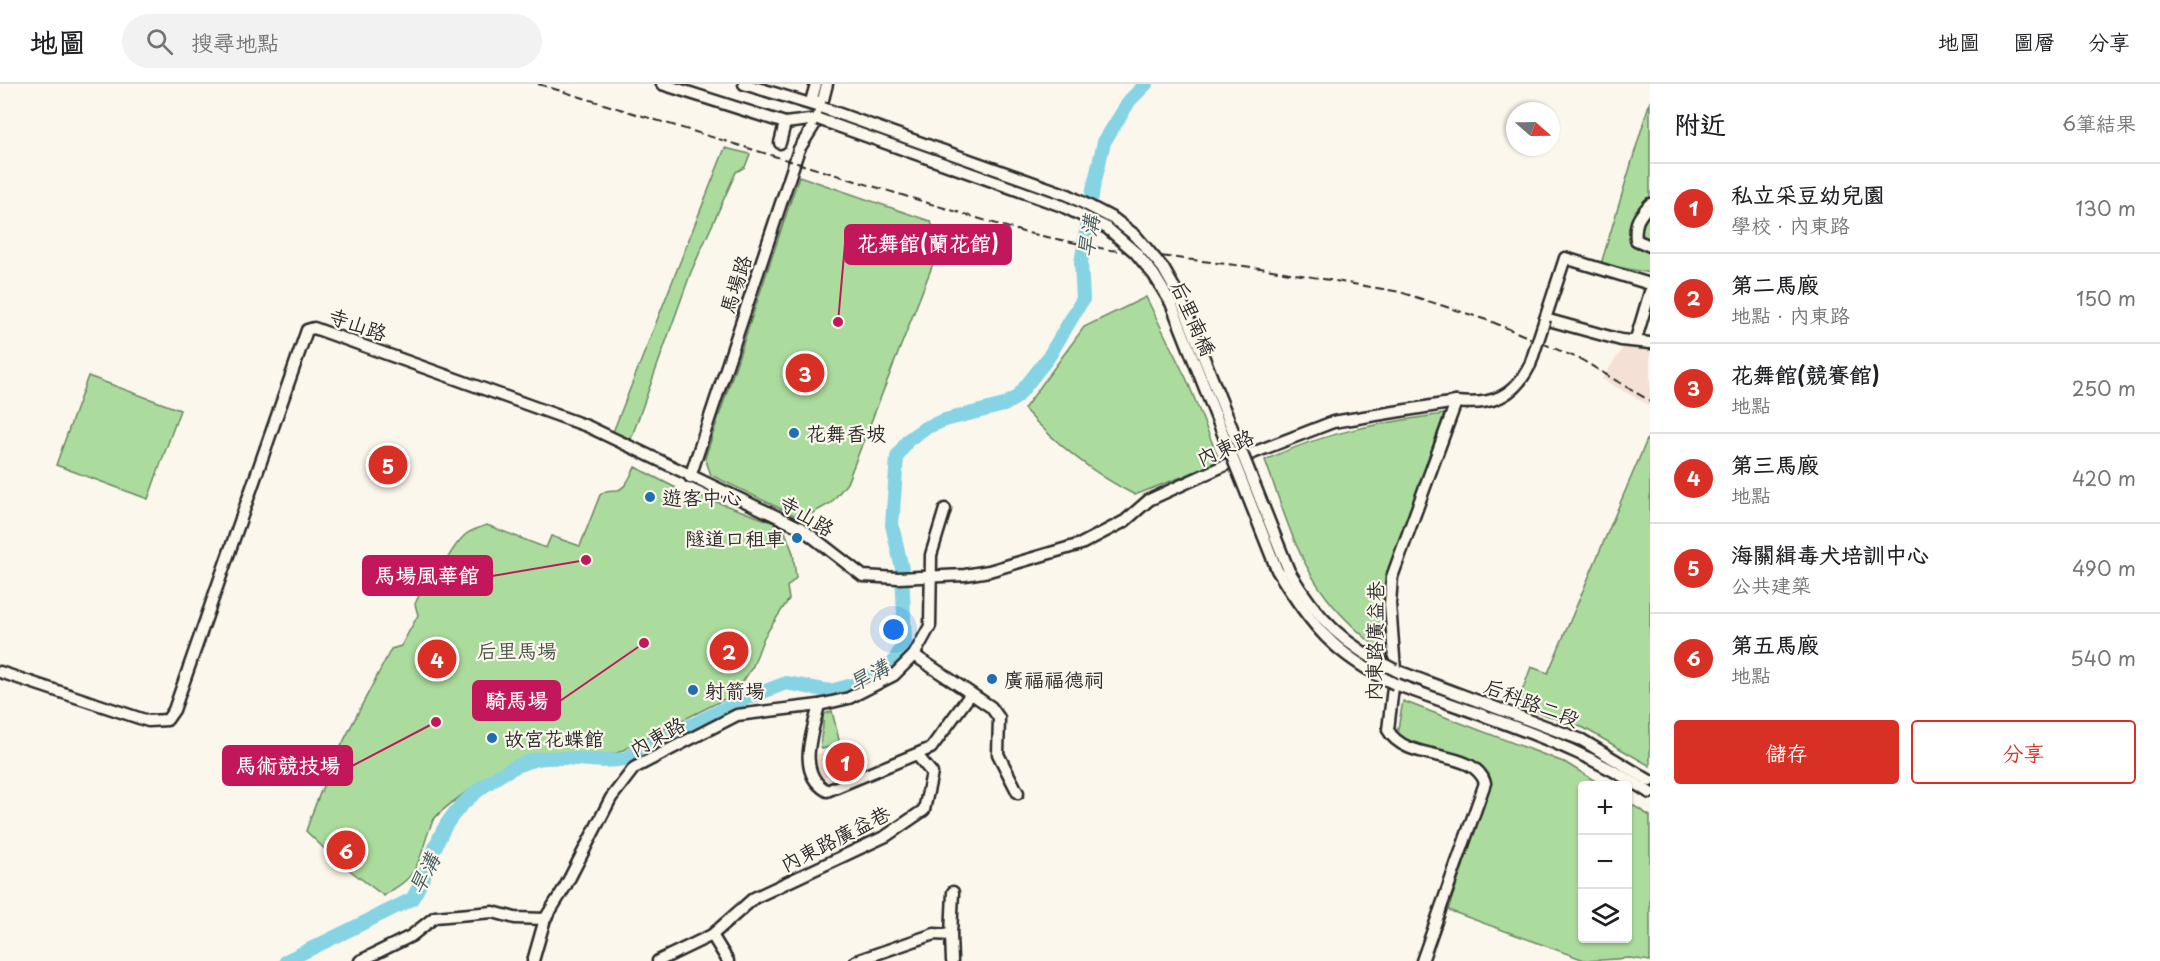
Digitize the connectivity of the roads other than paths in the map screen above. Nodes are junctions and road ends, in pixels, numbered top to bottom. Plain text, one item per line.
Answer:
1 (662, 84) edge
2 (744, 84) edge
3 (816, 84) edge
4 (827, 84) edge
5 (823, 108) junction
6 (818, 119) junction
7 (785, 123) junction
8 (780, 142) dead end
9 (1650, 204) edge
10 (1650, 246) edge
11 (1650, 284) edge
12 (1650, 292) edge
13 (1545, 319) junction
14 (1636, 339) junction
15 (1650, 343) edge
16 (1456, 402) junction
17 (690, 477) junction
18 (945, 509) dead end
19 (932, 577) junction
20 (914, 578) joint
21 (914, 655) junction
22 (1395, 670) junction
23 (0, 672) edge
24 (1395, 684) junction
25 (970, 695) junction
26 (819, 705) junction
27 (916, 755) junction
28 (1650, 781) edge
29 (1018, 793) dead end
30 (1650, 793) edge
31 (953, 892) dead end
32 (545, 919) junction
33 (712, 935) junction
34 (951, 935) junction
35 (360, 961) edge
36 (533, 961) edge
37 (658, 961) edge
38 (728, 961) edge
39 (856, 961) edge
40 (952, 961) edge
41 (1422, 961) edge

1 - 7 street
2 - 5 street, 后里南橋
3 - 5 street
4 - 5 street, 馬場路
5 - 6 street, 馬場路
5 - 22 street, 后里南橋, bridge
6 - 7 street
6 - 17 street, 馬場路
6 - 24 street, 后里南橋, bridge
7 - 8 street
9 - 10 street
11 - 13 street
12 - 14 street
13 - 14 street
13 - 16 street, 內東路, bridge
14 - 15 street
16 - 19 street, 內東路
16 - 22 street, 內東路廣益巷
17 - 20 street, 寺山路
17 - 23 street, 寺山路
18 - 19 street
19 - 20 street, 內東路
19 - 21 street, 內東路
21 - 25 street
21 - 26 street, 內東路
22 - 24 street, 內東路廣益巷
22 - 28 street, 后科路二段
24 - 30 street, 后科路二段
24 - 41 street, 內東路廣益巷
25 - 27 street
25 - 29 street
26 - 27 street
26 - 32 street, 內東路
27 - 33 street, 內東路廣益巷
31 - 34 street
32 - 35 street
32 - 36 street, 內東路
33 - 37 street, 內東路廣益巷
33 - 38 street
34 - 39 street
34 - 40 street

